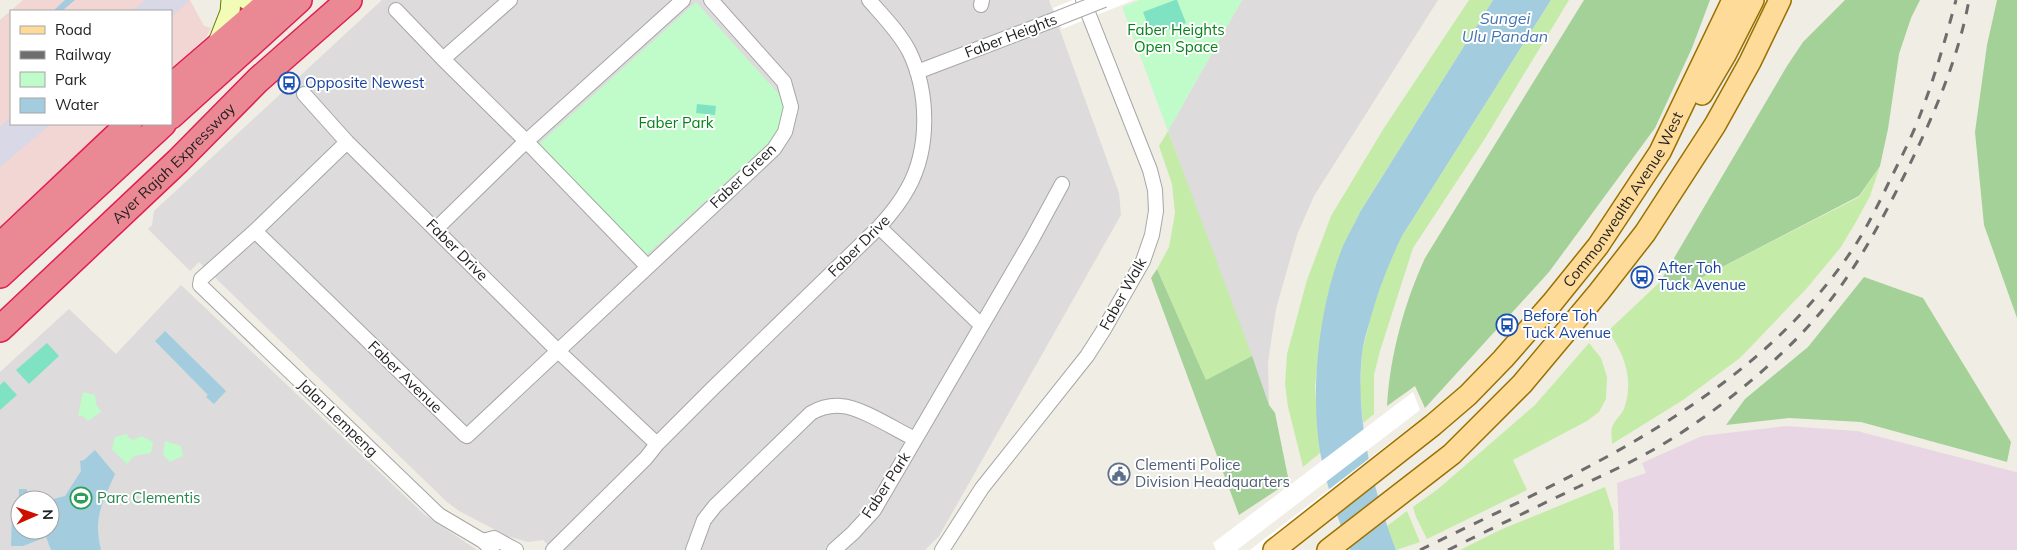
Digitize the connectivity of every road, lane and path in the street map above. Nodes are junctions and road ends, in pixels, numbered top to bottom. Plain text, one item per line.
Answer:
1 (231, 0) edge
2 (247, 0) edge
3 (266, 0) edge
4 (272, 0) edge
5 (299, 0) edge
6 (349, 0) edge
7 (510, 0) edge
8 (683, 0) edge
9 (712, 0) edge
10 (869, 0) edge
11 (1083, 0) edge
12 (1104, 0) edge
13 (1733, 0) edge
14 (1753, 0) edge
15 (1780, 0) edge
16 (1796, 0) edge
17 (396, 10) dead end
18 (217, 46) junction
19 (443, 59) junction
20 (1750, 62) junction
21 (918, 72) junction
22 (172, 86) edge
23 (304, 94) dead end
24 (172, 115) edge
25 (128, 125) edge
26 (162, 125) edge
27 (347, 142) junction
28 (527, 142) junction
29 (1660, 152) junction
30 (1062, 184) dead end
31 (879, 228) junction
32 (436, 229) junction
33 (255, 231) junction
34 (0, 246) edge
35 (647, 266) junction
36 (0, 275) edge
37 (981, 325) junction
38 (0, 329) edge
39 (558, 351) junction
40 (915, 439) junction
41 (657, 444) junction
42 (488, 545) edge
43 (516, 550) edge
44 (554, 550) edge
45 (693, 550) edge
46 (834, 550) edge
47 (942, 550) edge
48 (1274, 550) edge
49 (1328, 550) edge

1 - 18 street
2 - 3 street
4 - 18 highway
5 - 24 highway
6 - 38 highway, Ayer Rajah Expressway
7 - 19 street
8 - 28 street
9 - 35 street, Faber Green
10 - 21 street, Faber Drive
11 - 47 street, Faber Walk
12 - 21 street, Faber Heights, bridge
13 - 29 main road, Commonwealth Avenue West
14 - 29 main road
15 - 20 main road, Commonwealth Avenue West
16 - 20 main road
17 - 19 street
18 - 22 highway
19 - 28 street
20 - 49 main road, Commonwealth Avenue West
21 - 31 street, Faber Drive
23 - 27 street, Faber Drive
25 - 34 highway
26 - 36 highway
27 - 32 street, Faber Drive
27 - 33 street
28 - 32 street
28 - 35 street
29 - 48 main road, Commonwealth Avenue West
30 - 37 street, Faber Park
31 - 37 street
31 - 41 street, Faber Drive
32 - 39 street, Faber Drive
33 - 39 street, Faber Avenue
33 - 42 street, Jalan Lempeng
35 - 39 street, Faber Green
37 - 40 street, Faber Park
39 - 41 street, Faber Drive
40 - 45 street, Faber Park
40 - 46 street, Faber Park
41 - 44 street, Faber Drive
42 - 43 street, Jalan Lempeng

